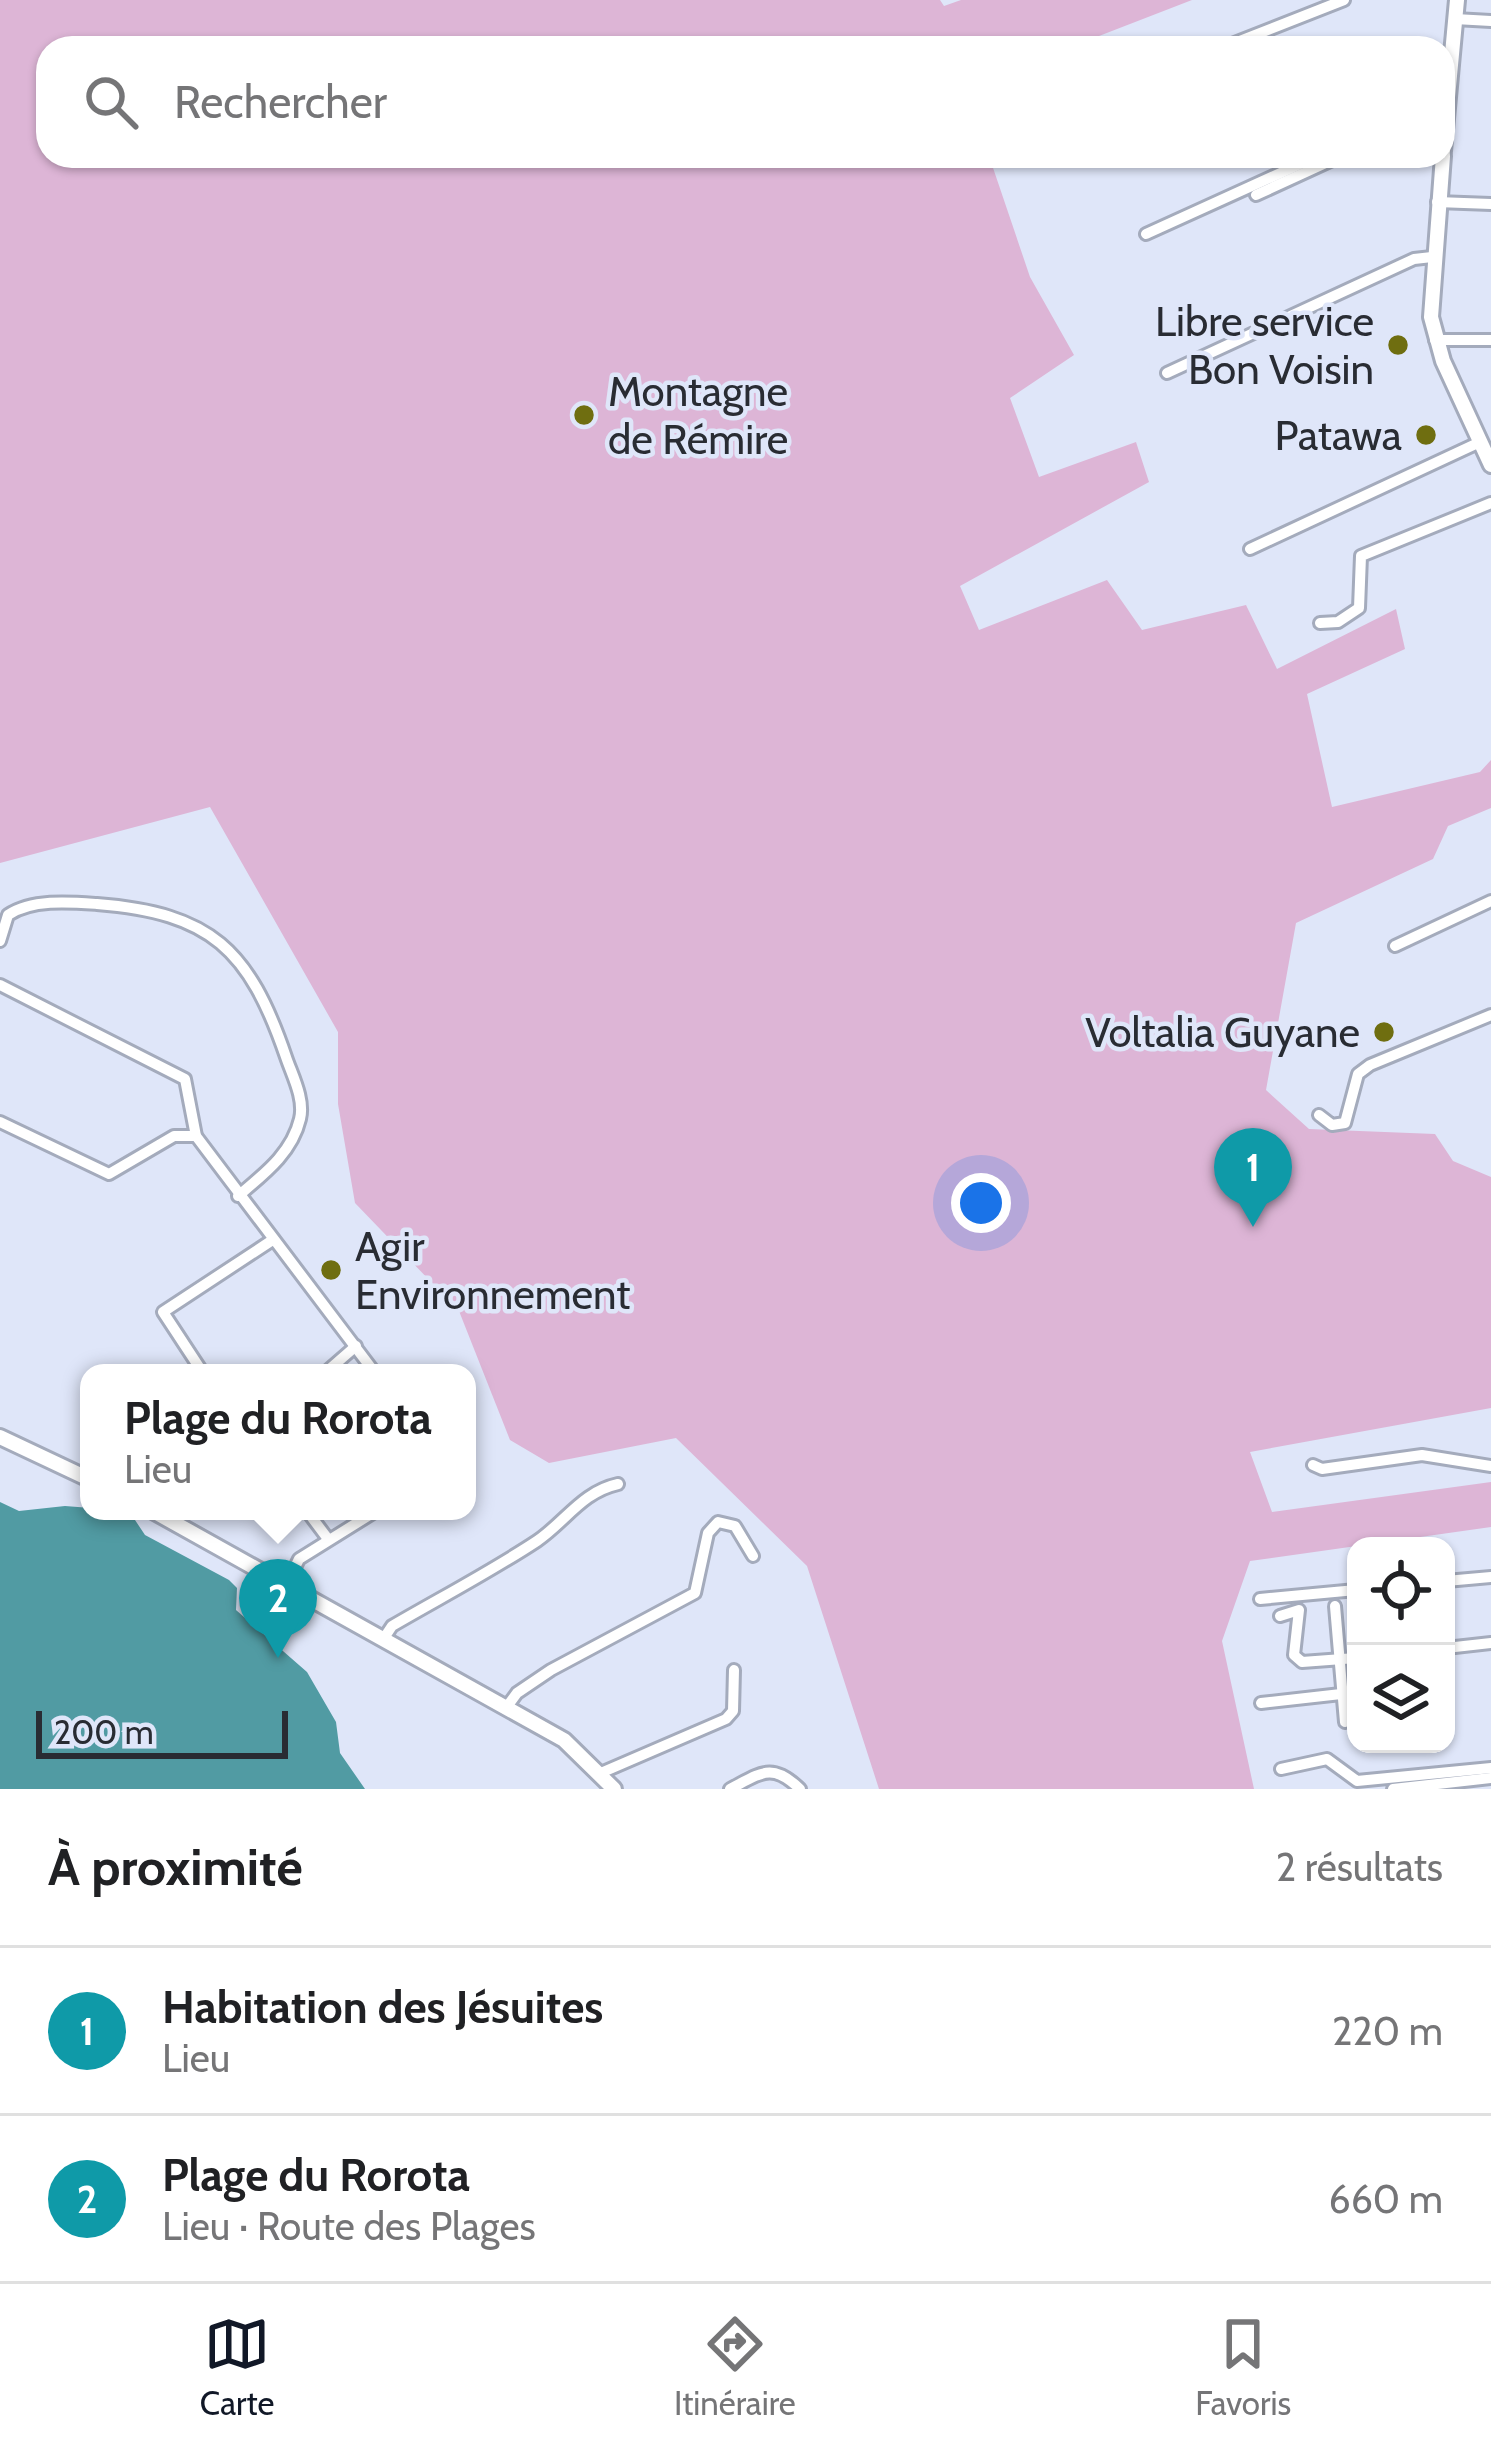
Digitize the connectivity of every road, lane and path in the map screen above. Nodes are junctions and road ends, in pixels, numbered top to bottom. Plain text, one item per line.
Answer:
1 (1344, 0) edge
2 (1457, 0) edge
3 (1455, 19) junction
4 (1491, 21) edge
5 (1252, 36) edge
6 (1453, 36) edge
7 (1292, 168) edge
8 (1315, 168) edge
9 (1441, 168) edge
10 (1256, 195) dead end
11 (1437, 202) junction
12 (1491, 204) edge
13 (1146, 234) dead end
14 (1432, 257) junction
15 (1435, 340) junction
16 (1491, 340) edge
17 (1167, 374) dead end
18 (1480, 442) junction
19 (1491, 465) edge
20 (1491, 503) edge
21 (1250, 549) dead end
22 (1320, 623) dead end
23 (1491, 901) edge
24 (0, 941) edge
25 (1395, 946) dead end
26 (0, 985) edge
27 (1491, 1016) edge
28 (1319, 1115) dead end
29 (0, 1122) edge
30 (196, 1136) junction
31 (238, 1196) junction
32 (271, 1241) junction
33 (356, 1346) junction
34 (197, 1364) edge
35 (335, 1364) edge
36 (369, 1364) edge
37 (0, 1437) edge
38 (1313, 1465) dead end
39 (1491, 1466) edge
40 (80, 1475) edge
41 (618, 1484) dead end
42 (170, 1520) edge
43 (314, 1520) edge
44 (361, 1520) edge
45 (328, 1539) junction
46 (753, 1556) dead end
47 (1491, 1577) edge
48 (1455, 1580) edge
49 (287, 1584) junction
50 (1347, 1591) edge
51 (1260, 1599) dead end
52 (1335, 1606) dead end
53 (1280, 1616) dead end
54 (384, 1638) junction
55 (1491, 1643) edge
56 (1455, 1647) edge
57 (1347, 1659) edge
58 (1341, 1660) junction
59 (734, 1670) dead end
60 (1341, 1694) junction
61 (1261, 1703) dead end
62 (506, 1708) junction
63 (1345, 1722) dead end
64 (1491, 1768) edge
65 (1281, 1769) dead end
66 (603, 1772) junction
67 (1491, 1778) edge
68 (614, 1789) edge
69 (730, 1789) edge
70 (800, 1789) edge
71 (1393, 1789) edge

1 - 5 street
2 - 3 street
3 - 4 street
3 - 6 street
7 - 13 street
8 - 10 street
9 - 11 street
11 - 12 street
11 - 14 street
14 - 15 street
14 - 17 street
15 - 16 street
15 - 18 street
18 - 19 street
18 - 21 street
20 - 22 street
23 - 25 street
24 - 31 street
26 - 30 street
27 - 28 street
29 - 30 street
30 - 31 street
31 - 32 street
32 - 33 street
32 - 34 street
33 - 35 street
33 - 36 street
37 - 40 street
38 - 39 street
41 - 54 street
42 - 49 street
43 - 45 street
44 - 45 street
45 - 49 street
46 - 62 street
47 - 48 street
49 - 54 street
50 - 51 street
52 - 58 street
53 - 58 street
54 - 62 street
55 - 56 street
57 - 58 street
58 - 60 street
59 - 66 street
60 - 61 street
60 - 63 street
62 - 66 street
64 - 65 street
66 - 68 street
67 - 71 street
69 - 70 street

